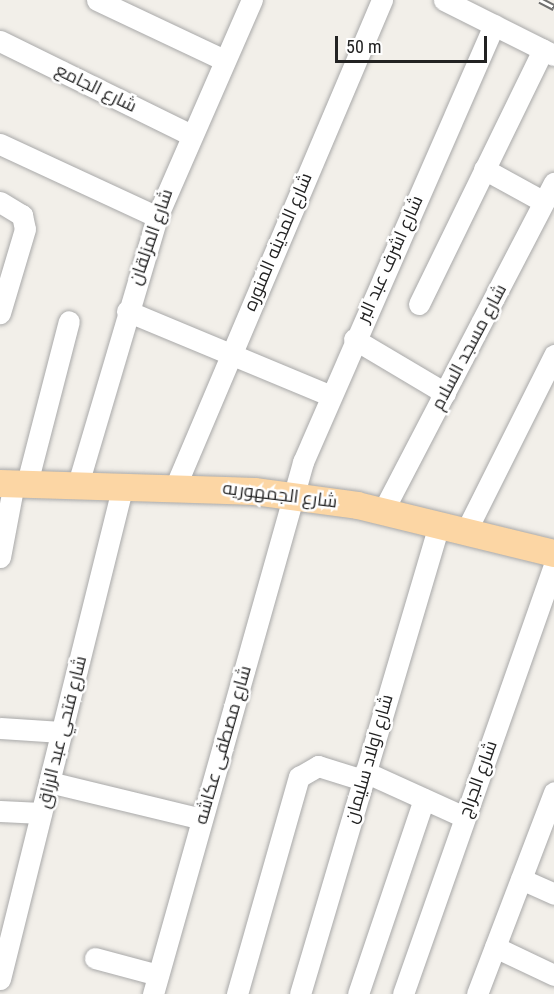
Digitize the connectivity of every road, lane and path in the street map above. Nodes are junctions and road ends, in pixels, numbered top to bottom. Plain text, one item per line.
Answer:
1 (97, 0) edge
2 (252, 0) edge
3 (382, 0) edge
4 (444, 0) edge
5 (494, 25) junction
6 (0, 40) edge
7 (549, 52) edge
8 (224, 60) junction
9 (191, 135) junction
10 (0, 144) edge
11 (484, 170) junction
12 (549, 193) edge
13 (0, 202) edge
14 (157, 217) junction
15 (419, 304) dead end
16 (127, 311) junction
17 (0, 313) edge
18 (69, 321) dead end
19 (354, 339) junction
20 (231, 353) junction
21 (554, 355) edge
22 (445, 393) junction
23 (329, 395) junction
24 (14, 483) edge
25 (78, 484) junction
26 (123, 485) junction
27 (176, 485) junction
28 (294, 496) junction
29 (383, 512) junction
30 (439, 524) junction
31 (466, 531) junction
32 (554, 553) edge
33 (0, 557) edge
34 (554, 566) edge
35 (0, 728) edge
36 (62, 732) junction
37 (364, 776) junction
38 (49, 782) junction
39 (554, 792) edge
40 (424, 799) junction
41 (0, 811) edge
42 (41, 813) junction
43 (464, 817) junction
44 (202, 819) junction
45 (521, 879) junction
46 (554, 894) edge
47 (9, 908) edge
48 (495, 947) junction
49 (95, 958) dead end
50 (554, 975) edge
51 (0, 979) edge
52 (155, 984) edge
53 (237, 994) edge
54 (300, 994) edge
55 (358, 994) edge
56 (403, 994) edge
57 (477, 994) edge

1 - 8 street
2 - 8 street, شارع المزلقان
3 - 20 street, شارع المدينه المنوره
4 - 5 street
5 - 7 street
5 - 19 street, شارع اشرف عبد البر
6 - 9 street, شارع الجامع
7 - 11 street
8 - 9 street, شارع المزلقان
9 - 14 street, شارع المزلقان
10 - 14 street
11 - 12 street
11 - 15 street
12 - 22 street, شارع مسجد السلام
13 - 17 street
14 - 16 street, شارع المزلقان
16 - 20 street
16 - 25 street, شارع المزلقان
18 - 24 street
19 - 22 street
19 - 23 street, شارع اشرف عبد البر
20 - 23 street
20 - 27 street, شارع المدينه المنوره
21 - 31 street
22 - 29 street, شارع مسجد السلام
23 - 28 street, شارع اشرف عبد البر
24 - 25 main road, شارع الجمهوريه
24 - 33 street
25 - 26 main road, شارع الجمهوريه
26 - 27 main road, شارع الجمهوريه
26 - 36 street, شارع فتحي عبد الرزاق
27 - 28 main road, شارع الجمهوريه
28 - 29 main road, شارع الجمهوريه
28 - 44 street, شارع مصطفى عكاشه
29 - 30 main road, شارع الجمهوريه
30 - 31 main road, شارع الجمهوريه
30 - 37 street, شارع اولاد سليمان
31 - 32 main road, شارع الجمهوريه
34 - 43 street, شارع الجراج
35 - 36 street
36 - 38 street, شارع فتحي عبد الرزاق
37 - 40 street
37 - 53 street
37 - 54 street, شارع اولاد سليمان
38 - 42 street, شارع فتحي عبد الرزاق
38 - 44 street
39 - 45 street
40 - 43 street
40 - 55 street
41 - 42 street
42 - 47 street, شارع فتحي عبد الرزاق
43 - 56 street, شارع الجراج
44 - 52 street, شارع مصطفى عكاشه
45 - 46 street
45 - 48 street
47 - 51 street, شارع فتحي عبد الرزاق
48 - 50 street
48 - 57 street
49 - 52 street

